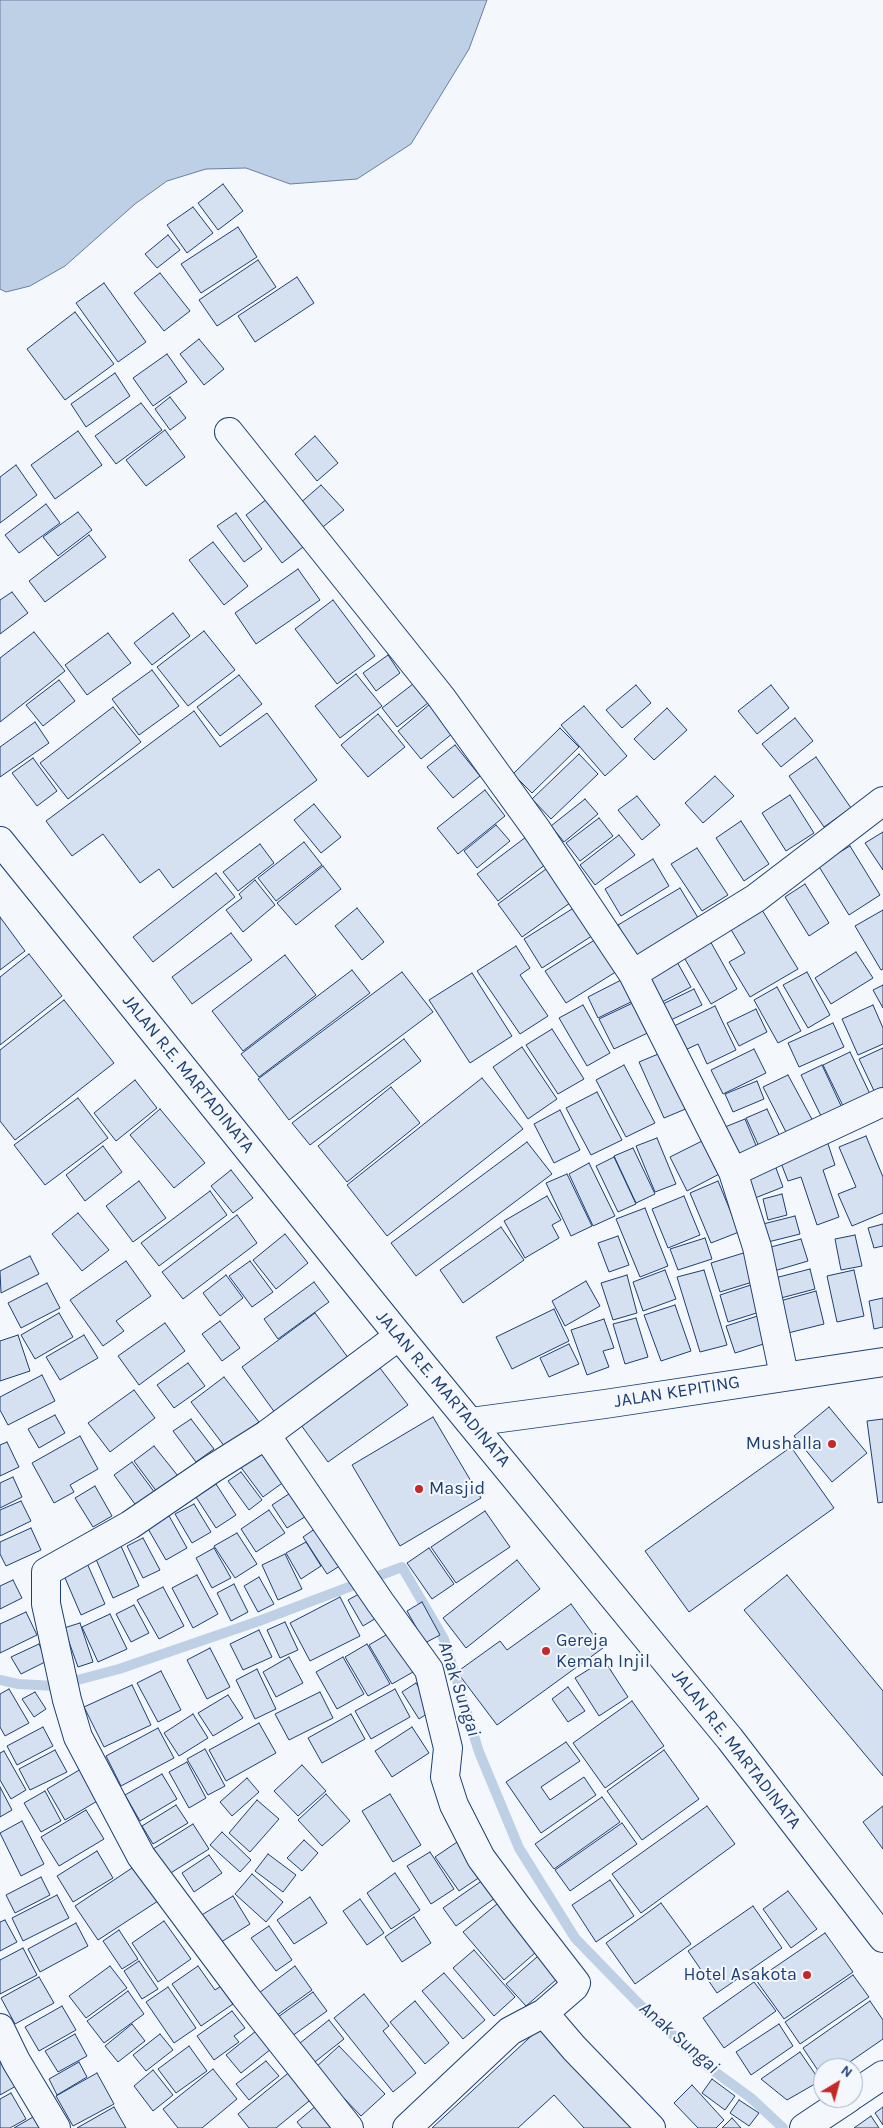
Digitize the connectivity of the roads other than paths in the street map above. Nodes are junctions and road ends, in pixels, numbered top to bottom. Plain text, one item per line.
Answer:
1 (229, 432) dead end
2 (883, 801) edge
3 (0, 841) edge
4 (633, 974) junction
5 (883, 1102) edge
6 (733, 1172) junction
7 (399, 1336) junction
8 (883, 1362) edge
9 (784, 1375) junction
10 (471, 1422) junction
11 (266, 1435) junction
12 (883, 1938) edge
13 (544, 2013) junction
14 (0, 2028) edge
15 (883, 2075) edge
16 (863, 2088) edge
17 (833, 2108) edge
18 (56, 2128) edge
19 (349, 2128) edge
20 (407, 2128) edge
21 (651, 2128) edge
22 (804, 2128) edge

1 - 4 main road
2 - 4 main road
3 - 7 main road, JALAN R.E. MARTADINATA
4 - 6 main road
5 - 6 main road
6 - 9 main road
7 - 10 main road, JALAN R.E. MARTADINATA
7 - 11 main road
8 - 9 main road, JALAN KEPITING
9 - 10 main road, JALAN KEPITING
10 - 12 main road, JALAN R.E. MARTADINATA
11 - 13 main road
11 - 19 main road
13 - 20 main road
13 - 21 main road
14 - 18 main road
15 - 16 main road
17 - 22 main road

